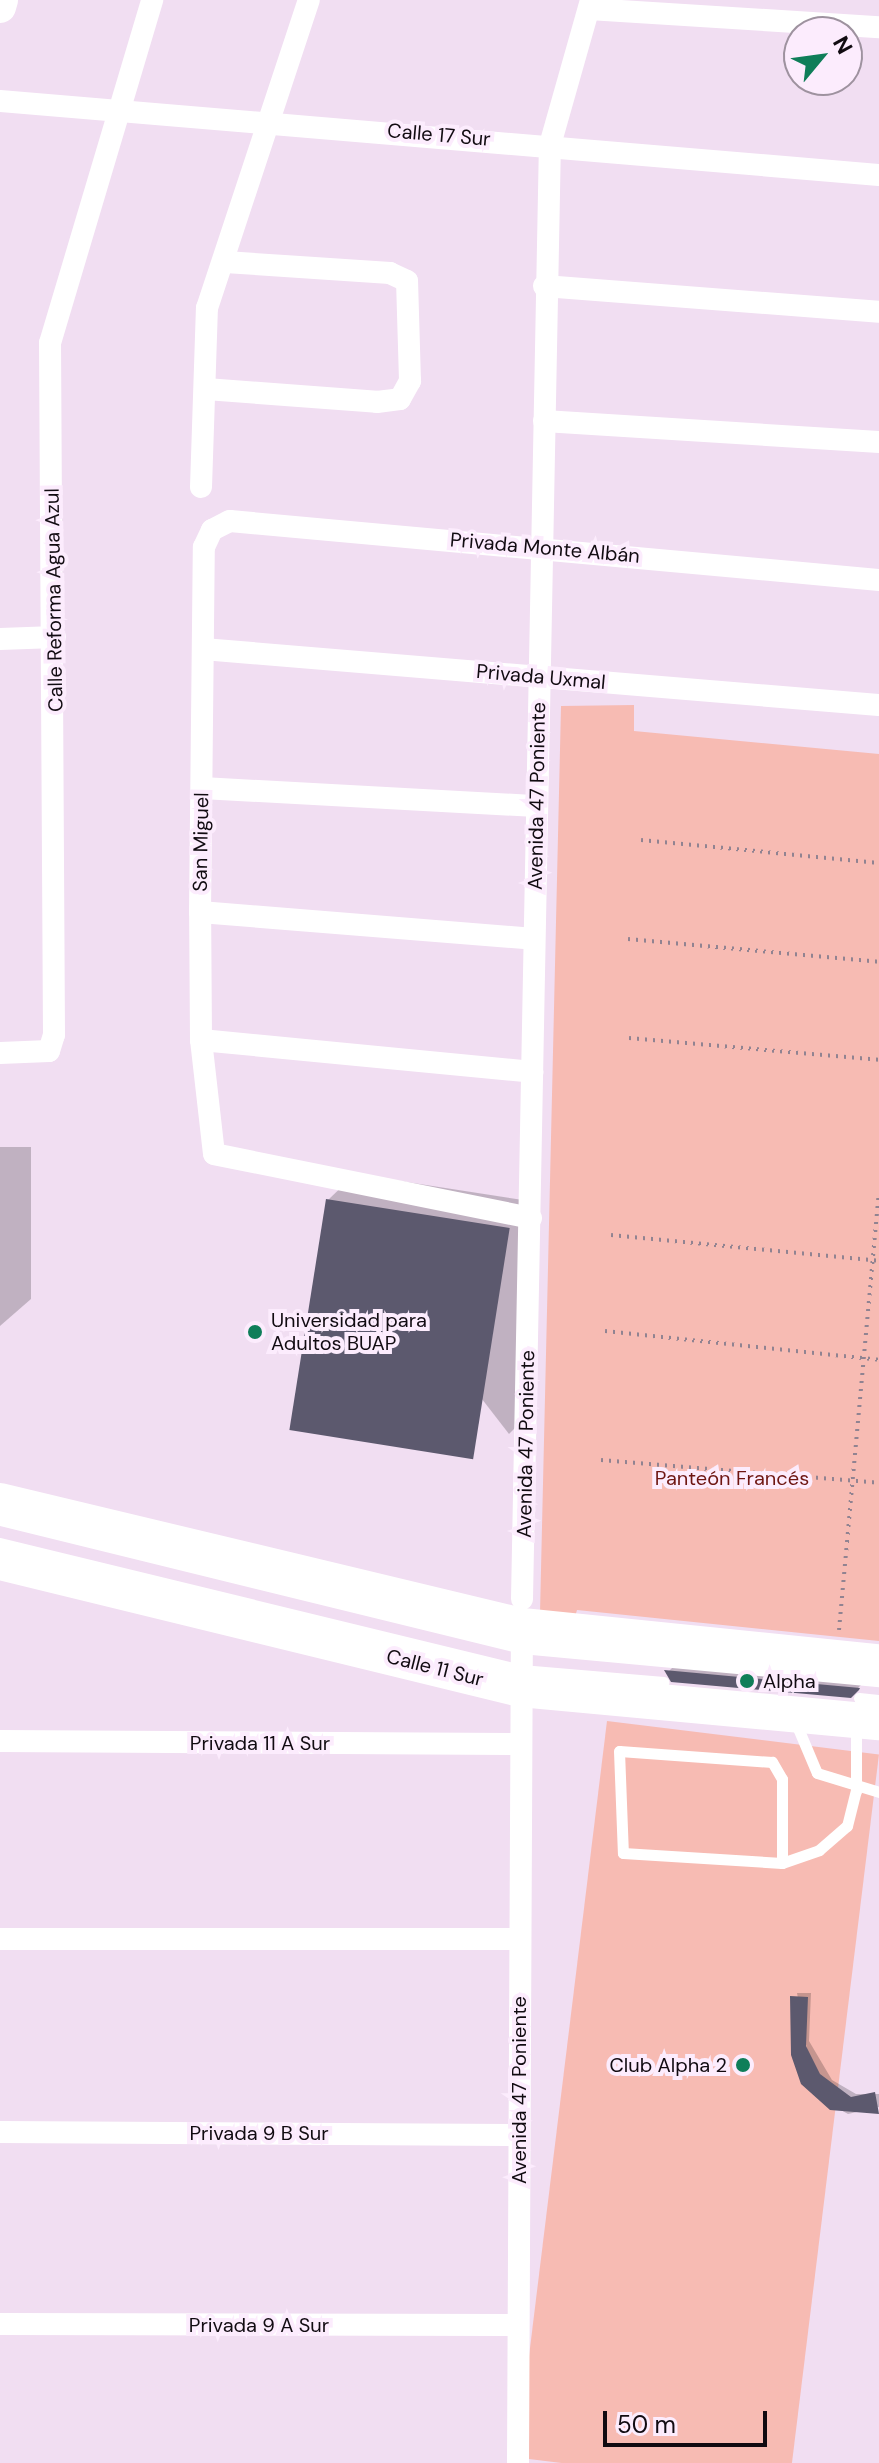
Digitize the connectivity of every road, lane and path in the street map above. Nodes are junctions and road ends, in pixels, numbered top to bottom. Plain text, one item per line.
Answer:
1 (2, 0) edge
2 (152, 0) edge
3 (309, 0) edge
4 (590, 4) edge
5 (0, 7) edge
6 (879, 27) edge
7 (0, 101) edge
8 (116, 108) junction
9 (267, 120) junction
10 (550, 145) junction
11 (879, 175) edge
12 (225, 262) junction
13 (544, 286) junction
14 (879, 312) edge
15 (206, 389) junction
16 (544, 421) junction
17 (879, 442) edge
18 (201, 487) dead end
19 (212, 530) joint
20 (542, 546) junction
21 (879, 580) edge
22 (55, 637) junction
23 (0, 639) edge
24 (203, 649) junction
25 (539, 677) junction
26 (879, 705) edge
27 (202, 788) junction
28 (537, 806) junction
29 (641, 840) dead end
30 (879, 863) edge
31 (200, 912) junction
32 (534, 939) junction
33 (628, 939) dead end
34 (879, 962) edge
35 (629, 1038) dead end
36 (201, 1040) junction
37 (0, 1053) edge
38 (879, 1060) edge
39 (532, 1072) junction
40 (879, 1193) edge
41 (531, 1218) junction
42 (611, 1235) dead end
43 (876, 1261) edge
44 (605, 1331) dead end
45 (864, 1358) junction
46 (879, 1360) edge
47 (601, 1460) dead end
48 (853, 1481) junction
49 (879, 1483) edge
50 (0, 1501) edge
51 (0, 1520) edge
52 (0, 1543) edge
53 (0, 1562) edge
54 (839, 1630) dead end
55 (521, 1642) junction
56 (879, 1662) edge
57 (879, 1681) edge
58 (663, 1682) dead end
59 (868, 1710) edge
60 (793, 1714) junction
61 (0, 1741) edge
62 (520, 1744) junction
63 (856, 1791) junction
64 (879, 1792) edge
65 (782, 1863) junction
66 (0, 1939) edge
67 (519, 1939) junction
68 (0, 2132) edge
69 (519, 2135) junction
70 (0, 2324) edge
71 (518, 2325) junction
72 (518, 2463) edge

1 - 5 main road
2 - 8 street, Calle Reforma Agua Azul
3 - 9 street
4 - 6 street
4 - 10 street, Avenida 47 Poniente
7 - 8 street, Calle 17 Sur
8 - 9 street, Calle 17 Sur
8 - 22 street, Calle Reforma Agua Azul
9 - 10 street, Calle 17 Sur
9 - 12 street
10 - 11 street, Calle 17 Sur
10 - 13 street, Avenida 47 Poniente
12 - 15 street
12 - 15 street
13 - 14 street
13 - 16 street, Avenida 47 Poniente
15 - 18 street
16 - 17 street
16 - 20 street, Avenida 47 Poniente
19 - 20 street, Privada Monte Albán
19 - 24 street, San Miguel
20 - 21 street, Privada Monte Albán
20 - 25 street, Avenida 47 Poniente
22 - 23 street
22 - 37 street, Calle Reforma Agua Azul
24 - 25 street, Privada Uxmal
24 - 27 street, San Miguel
25 - 26 street, Privada Uxmal
25 - 28 street, Avenida 47 Poniente
27 - 28 street
27 - 31 street, San Miguel
28 - 32 street, Avenida 47 Poniente
29 - 30 path
31 - 32 street
31 - 36 street, San Miguel
32 - 39 street, Avenida 47 Poniente
33 - 34 path
35 - 38 path
36 - 39 street
36 - 41 street, San Miguel
39 - 41 street, Avenida 47 Poniente
40 - 43 path
41 - 55 street, Avenida 47 Poniente
42 - 43 path
43 - 45 path
44 - 45 path
45 - 46 path
45 - 48 path
47 - 48 path
48 - 49 path
48 - 54 path
50 - 55 main road, Calle 11 Sur
51 - 55 lane
52 - 55 lane
53 - 55 main road, Calle 11 Sur
55 - 56 main road, Calle 11 Sur
55 - 57 lane
55 - 58 lane
55 - 60 main road, Calle 11 Sur
55 - 62 street, Avenida 47 Poniente
59 - 60 main road, Calle 11 Sur
59 - 63 lane
60 - 63 lane
61 - 62 street, Privada 11 A Sur
62 - 67 street, Avenida 47 Poniente
63 - 64 lane
63 - 65 lane
65 - 65 lane
66 - 67 street
67 - 69 street, Avenida 47 Poniente
68 - 69 street, Privada 9 B Sur
69 - 71 street, Avenida 47 Poniente
70 - 71 street, Privada 9 A Sur
71 - 72 street, Avenida 47 Poniente

